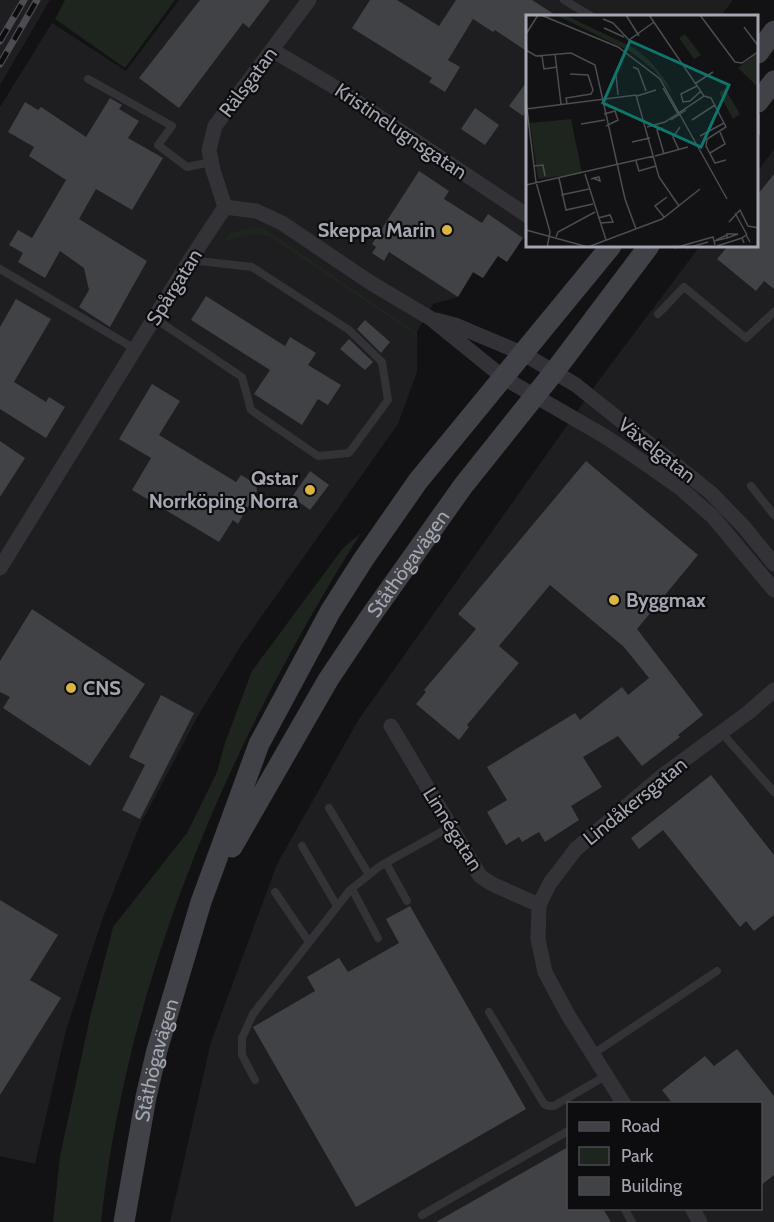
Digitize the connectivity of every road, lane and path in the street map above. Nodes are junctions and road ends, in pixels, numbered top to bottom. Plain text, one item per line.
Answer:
1 (309, 0) edge
2 (564, 0) edge
3 (589, 15) edge
4 (774, 31) edge
5 (272, 50) junction
6 (759, 52) edge
7 (88, 79) dead end
8 (774, 81) edge
9 (759, 101) edge
10 (211, 162) junction
11 (225, 207) junction
12 (526, 215) edge
13 (609, 248) edge
14 (647, 248) edge
15 (190, 260) junction
16 (0, 269) edge
17 (774, 312) edge
18 (658, 314) dead end
19 (154, 318) junction
20 (430, 318) junction
21 (136, 350) junction
22 (524, 354) junction
23 (554, 372) junction
24 (504, 378) junction
25 (535, 396) junction
26 (751, 486) dead end
27 (774, 515) edge
28 (774, 564) edge
29 (0, 568) edge
30 (774, 590) edge
31 (774, 690) edge
32 (391, 726) dead end
33 (721, 732) junction
34 (774, 792) edge
35 (329, 808) dead end
36 (450, 827) junction
37 (302, 846) dead end
38 (386, 862) junction
39 (369, 875) junction
40 (352, 888) junction
41 (275, 892) dead end
42 (407, 901) dead end
43 (201, 903) junction
44 (540, 905) junction
45 (337, 906) junction
46 (378, 938) dead end
47 (309, 942) junction
48 (717, 971) dead end
49 (489, 1012) dead end
50 (593, 1054) junction
51 (607, 1075) junction
52 (255, 1080) dead end
53 (619, 1102) edge
54 (567, 1132) edge
55 (422, 1215) dead end
56 (124, 1222) edge

1 - 5 street, Rälsgatan
2 - 3 lane
4 - 6 main road
5 - 10 street, Rälsgatan
5 - 12 street, Kristinelugnsgatan
7 - 10 lane
8 - 9 main road
10 - 11 street, Rälsgatan
11 - 15 street, Spårgatan
11 - 20 street
13 - 22 main road, Ståthögavägen
14 - 23 main road, Ståthögavägen
15 - 19 street, Spårgatan
15 - 19 lane
16 - 21 lane
17 - 18 lane
19 - 21 street, Spårgatan
20 - 22 street
20 - 24 street
21 - 29 street, Spårgatan
22 - 23 street, Växelgatan
22 - 24 main road, Ståthögavägen
23 - 25 main road, Ståthögavägen
23 - 28 street, Växelgatan
24 - 25 street
24 - 43 main road, Ståthögavägen
25 - 30 street, Växelgatan
25 - 43 main road, Ståthögavägen
26 - 27 lane
31 - 33 street, Lindåkersgatan
32 - 36 street, Linnégatan
33 - 34 lane
33 - 44 street, Lindåkersgatan
35 - 39 lane
36 - 38 lane
36 - 44 street, Linnégatan
37 - 45 lane
38 - 39 lane
38 - 42 lane
39 - 40 lane
40 - 45 lane
40 - 46 lane
41 - 47 lane
43 - 56 main road, Ståthögavägen
44 - 50 street, Lindåkersgatan
45 - 47 lane
47 - 52 lane
48 - 50 lane
49 - 51 lane
50 - 51 street
51 - 53 street
54 - 55 lane

